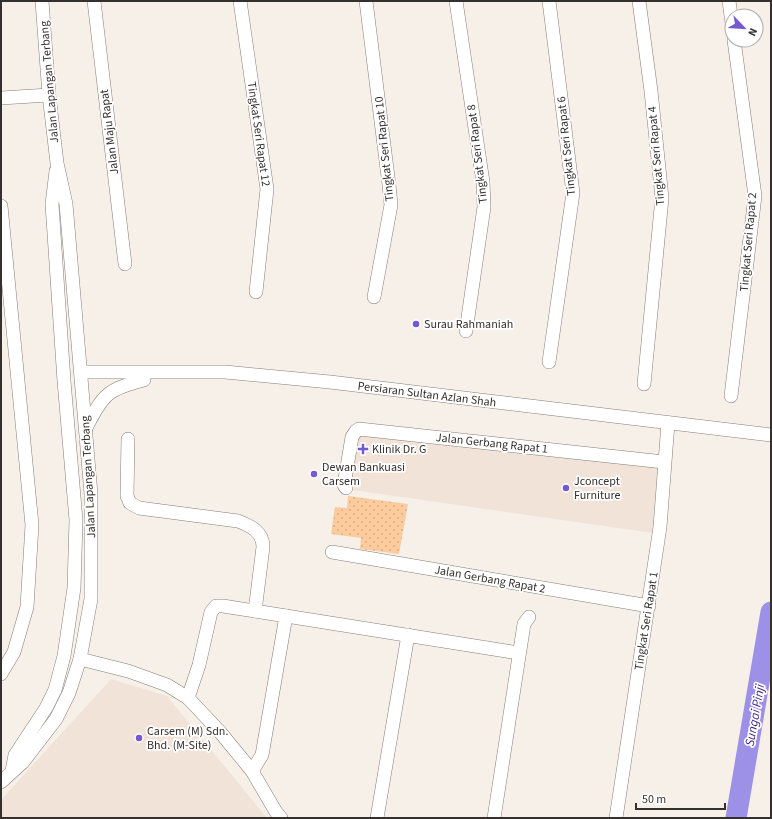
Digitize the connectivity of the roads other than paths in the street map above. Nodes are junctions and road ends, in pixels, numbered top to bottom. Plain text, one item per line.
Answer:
1 (42, 1) edge
2 (94, 1) edge
3 (240, 1) edge
4 (366, 1) edge
5 (456, 1) edge
6 (549, 1) edge
7 (638, 1) edge
8 (735, 48) edge
9 (49, 95) junction
10 (1, 98) edge
11 (57, 163) junction
12 (1, 206) edge
13 (55, 253) junction
14 (125, 264) dead end
15 (256, 292) dead end
16 (374, 297) dead end
17 (77, 330) junction
18 (466, 331) dead end
19 (549, 362) dead end
20 (119, 373) junction
21 (79, 377) junction
22 (144, 380) junction
23 (644, 384) dead end
24 (731, 396) dead end
25 (667, 426) junction
26 (86, 429) junction
27 (763, 437) edge
28 (128, 439) dead end
29 (771, 443) edge
30 (664, 462) junction
31 (73, 475) junction
32 (346, 488) dead end
33 (332, 552) dead end
34 (648, 606) junction
35 (254, 611) junction
36 (286, 616) junction
37 (529, 617) dead end
38 (68, 628) junction
39 (408, 635) junction
40 (519, 653) junction
41 (80, 659) junction
42 (1, 674) edge
43 (55, 690) junction
44 (188, 698) junction
45 (12, 771) junction
46 (252, 771) junction
47 (1, 782) edge
48 (281, 818) edge
49 (377, 818) edge
50 (494, 818) edge
51 (616, 818) edge

1 - 9 street, Jalan Lapangan Terbang
2 - 14 street, Jalan Maju Rapat
3 - 15 street, Tingkat Seri Rapat 12
4 - 16 street, Tingkat Seri Rapat 10
5 - 18 street, Tingkat Seri Rapat 8
6 - 19 street, Tingkat Seri Rapat 6
7 - 23 street, Tingkat Seri Rapat 4
8 - 24 street, Tingkat Seri Rapat 2
9 - 10 street
9 - 11 street, Jalan Lapangan Terbang
11 - 13 street, Jalan Lapangan Terbang
11 - 17 street, Jalan Lapangan Terbang
12 - 42 street
13 - 21 street
13 - 31 street, Jalan Lapangan Terbang
17 - 20 street
17 - 21 street, Jalan Lapangan Terbang
20 - 21 street, Persiaran Sultan Azlan Shah
20 - 25 street, Persiaran Sultan Azlan Shah
21 - 22 street, Persiaran Sultan Azlan Shah
21 - 26 street, Jalan Lapangan Terbang
21 - 31 street
22 - 25 street, Persiaran Sultan Azlan Shah
22 - 26 street
25 - 27 street, Persiaran Sultan Azlan Shah
25 - 30 street, Tingkat Seri Rapat 1
26 - 41 street, Jalan Lapangan Terbang
27 - 29 street, Persiaran Sultan Azlan Shah
28 - 35 street
30 - 32 street, Jalan Gerbang Rapat 1
30 - 34 street, Tingkat Seri Rapat 1
31 - 38 street, Jalan Lapangan Terbang
33 - 34 street, Jalan Gerbang Rapat 2
34 - 51 street, Tingkat Seri Rapat 1
35 - 36 street
35 - 44 street
36 - 39 street
36 - 46 street
37 - 40 street
38 - 41 street
38 - 43 street, Jalan Lapangan Terbang
39 - 40 street
39 - 49 street
40 - 50 street
41 - 43 street
41 - 44 street
41 - 45 street, Jalan Lapangan Terbang
43 - 45 street, Jalan Lapangan Terbang
44 - 46 street
45 - 47 street, Jalan Lapangan Terbang
46 - 48 street

